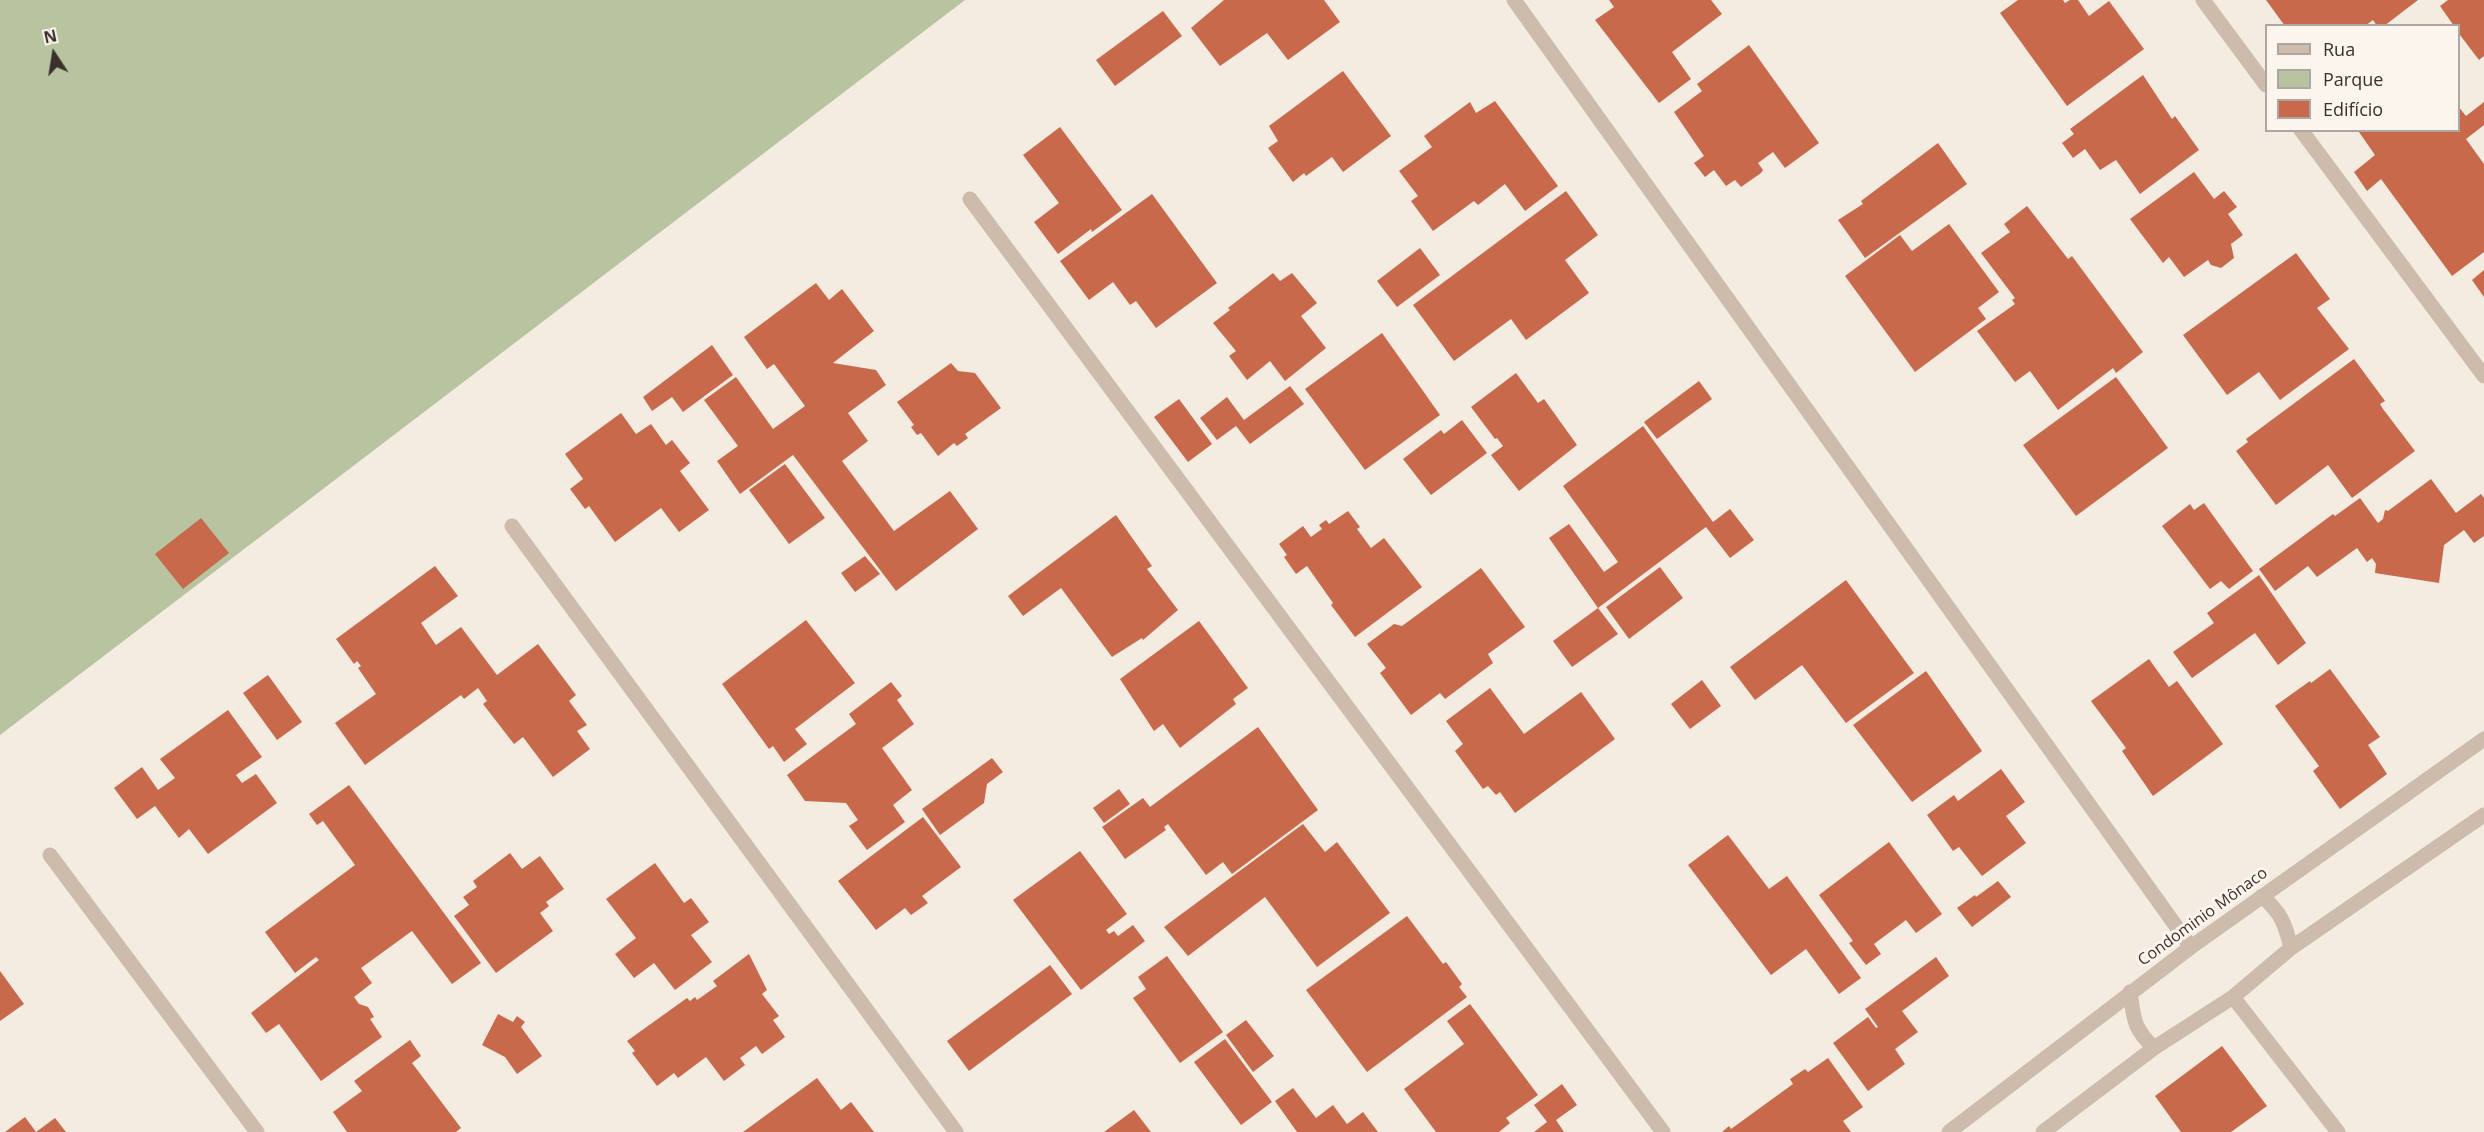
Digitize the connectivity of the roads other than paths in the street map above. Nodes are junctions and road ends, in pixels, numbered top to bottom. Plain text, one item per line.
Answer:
1 (1514, 0) edge
2 (2204, 0) edge
3 (2265, 84) edge
4 (2302, 132) edge
5 (970, 199) dead end
6 (2484, 376) edge
7 (512, 526) dead end
8 (2484, 739) edge
9 (2484, 815) edge
10 (50, 855) dead end
11 (2262, 896) junction
12 (2191, 946) junction
13 (2291, 948) junction
14 (2130, 992) junction
15 (2233, 997) junction
16 (2154, 1048) junction
17 (257, 1132) edge
18 (956, 1132) edge
19 (1663, 1132) edge
20 (1949, 1132) edge
21 (2043, 1132) edge
22 (2338, 1132) edge

1 - 12 street
2 - 3 street
4 - 6 street
5 - 19 street
7 - 18 street
8 - 11 street, Condominio Mônaco
9 - 13 street
10 - 17 street
11 - 12 street, Condominio Mônaco
11 - 13 street
12 - 14 street, Condominio Mônaco
13 - 15 street
14 - 16 street
14 - 20 street, Condominio Mônaco
15 - 16 street
15 - 22 street
16 - 21 street

